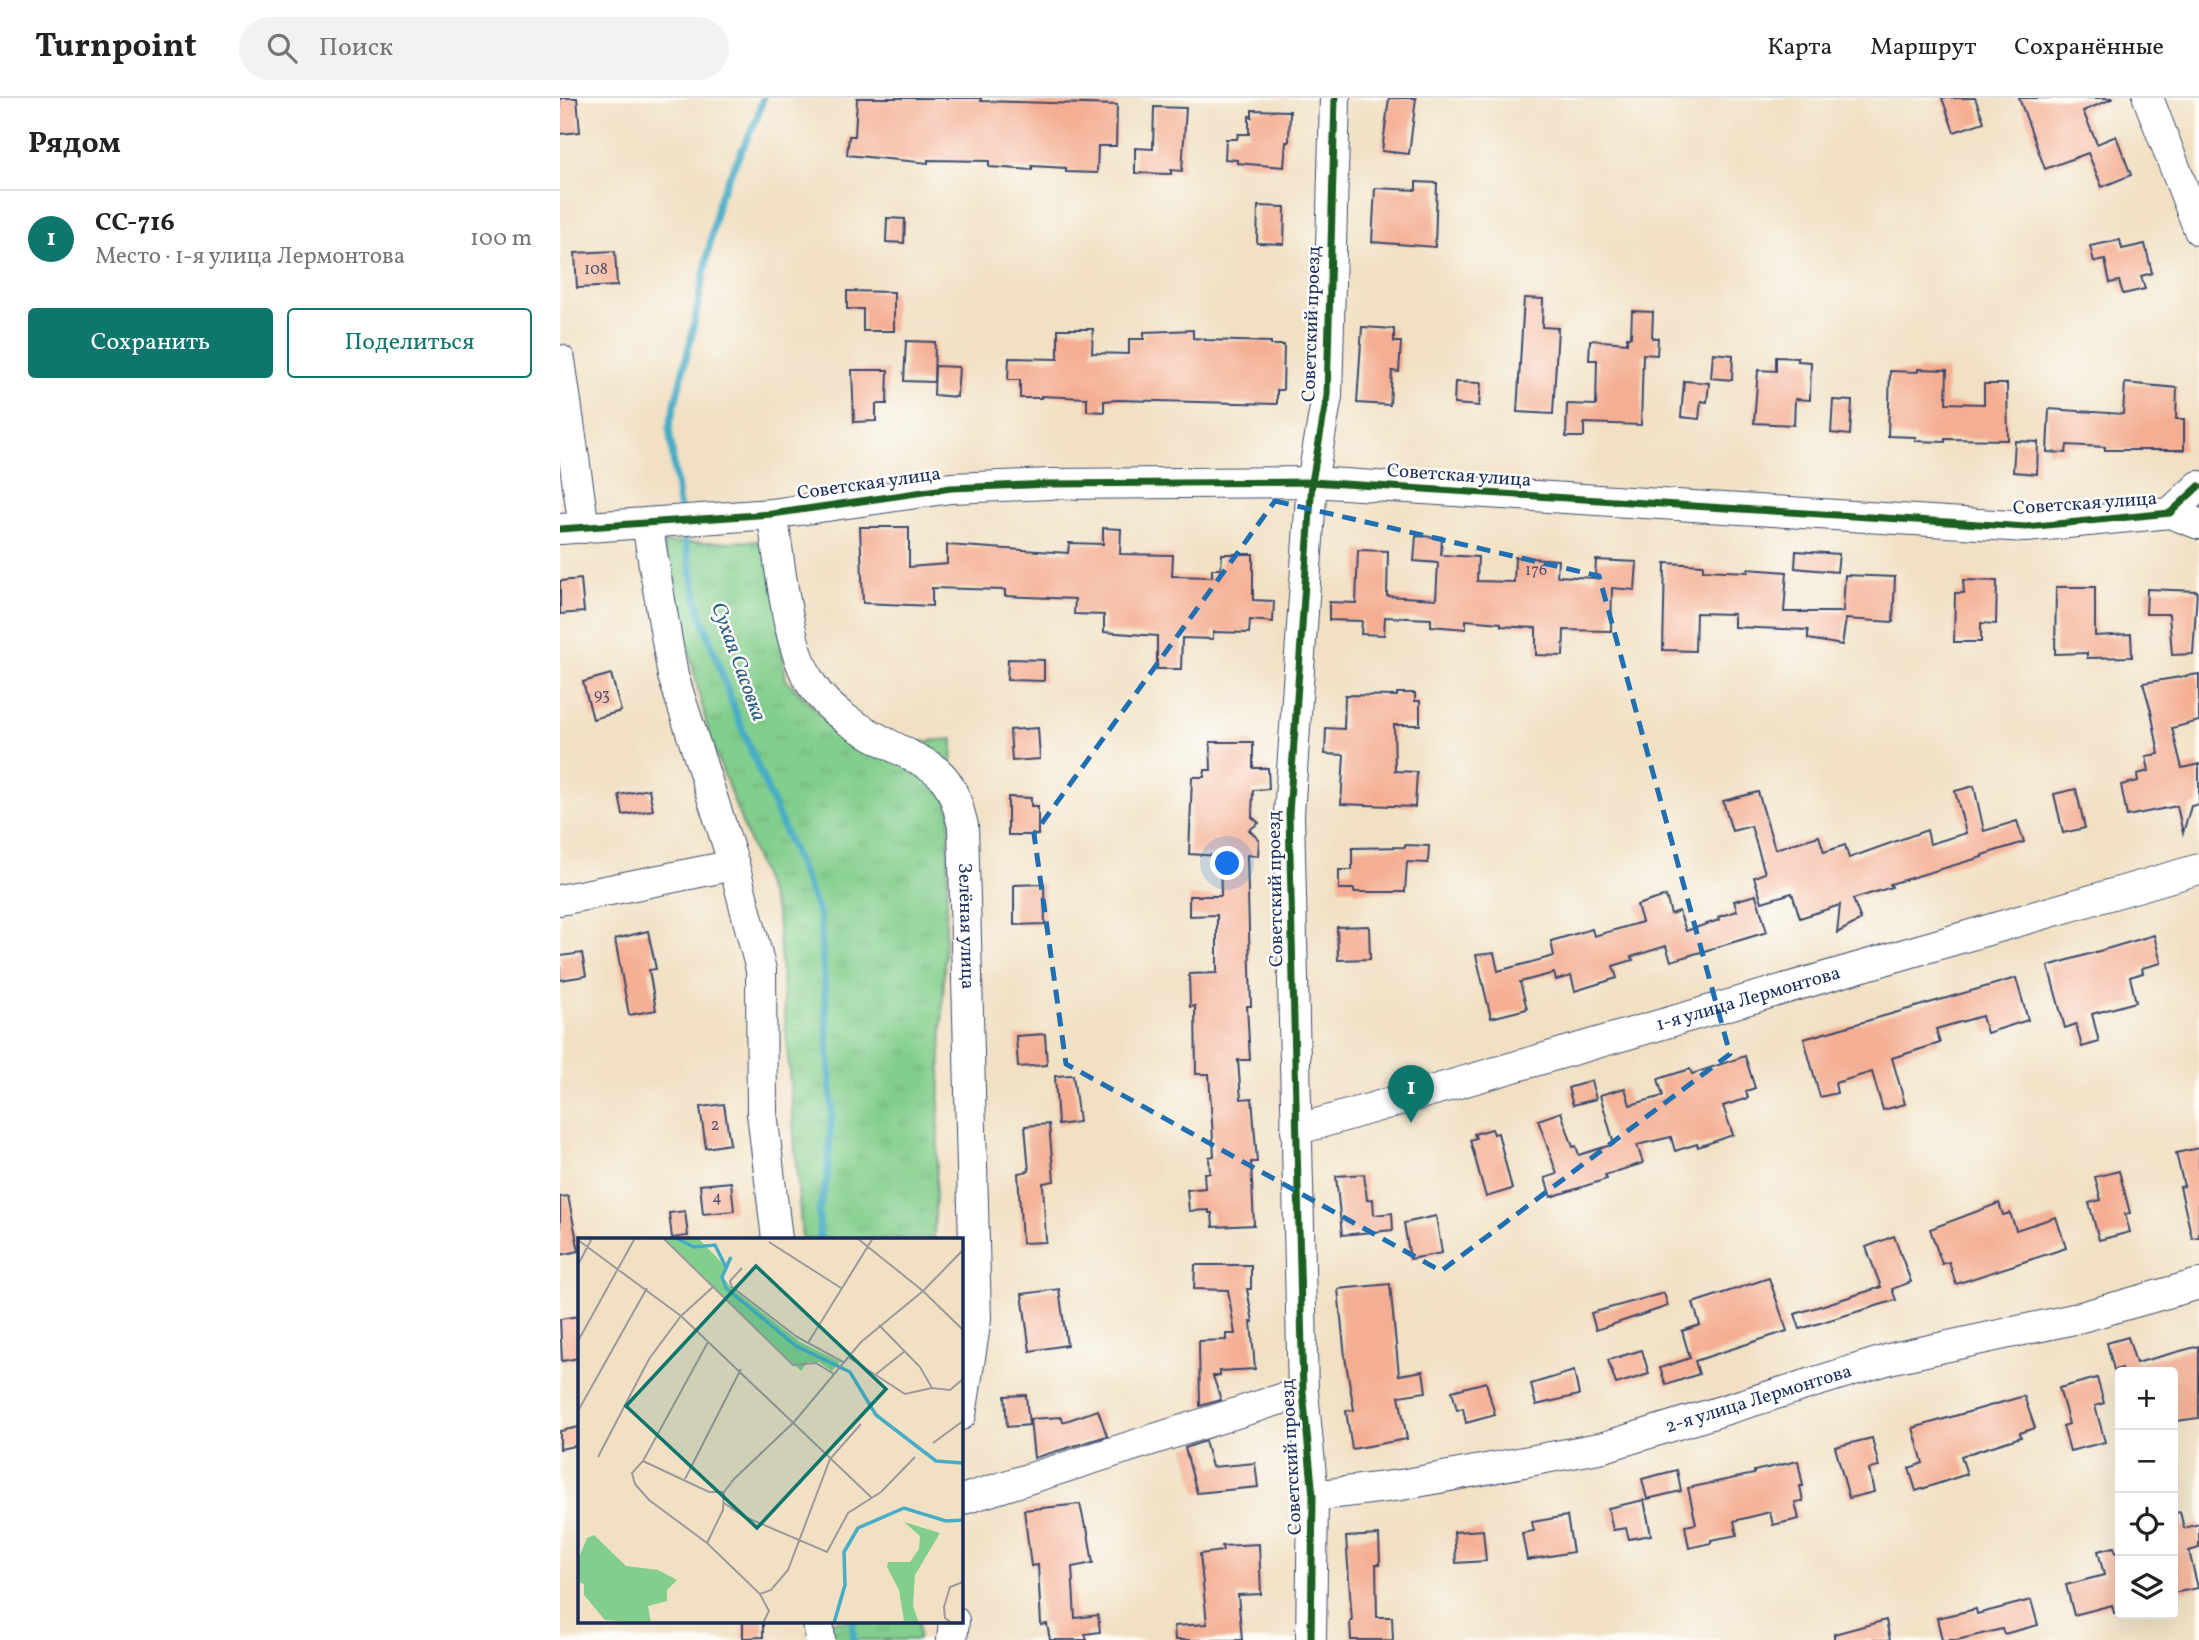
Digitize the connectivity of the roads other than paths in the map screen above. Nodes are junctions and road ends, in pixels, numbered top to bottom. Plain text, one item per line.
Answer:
1 (1335, 98) edge
2 (2148, 98) edge
3 (2199, 230) edge
4 (560, 360) edge
5 (1312, 482) junction
6 (2199, 486) edge
7 (2170, 513) junction
8 (772, 514) junction
9 (652, 524) junction
10 (2199, 524) edge
11 (572, 528) edge
12 (734, 865) junction
13 (2199, 869) edge
14 (560, 900) edge
15 (1296, 1130) junction
16 (777, 1238) edge
17 (2199, 1284) edge
18 (1303, 1392) junction
19 (962, 1409) edge
20 (1313, 1496) junction
21 (962, 1500) edge
22 (818, 1622) edge
23 (954, 1622) edge
24 (820, 1640) edge
25 (952, 1640) edge
26 (1311, 1640) edge

1 - 5 street, Советский проезд
2 - 3 street
4 - 11 street
5 - 7 street, Советская улица
5 - 8 street, Советская улица
5 - 15 street, Советский проезд
6 - 7 street, Советская улица
7 - 10 street, Советская улица
8 - 9 street, Советская улица
8 - 19 street, Зелёная улица
9 - 11 street
9 - 12 street
12 - 14 street
12 - 16 street
13 - 15 street, 1-я улица Лермонтова
15 - 18 street, Советский проезд
17 - 20 street, 2-я улица Лермонтова
18 - 20 street, Советский проезд
18 - 21 street
20 - 26 street, Советский проезд
22 - 24 street
23 - 25 street

